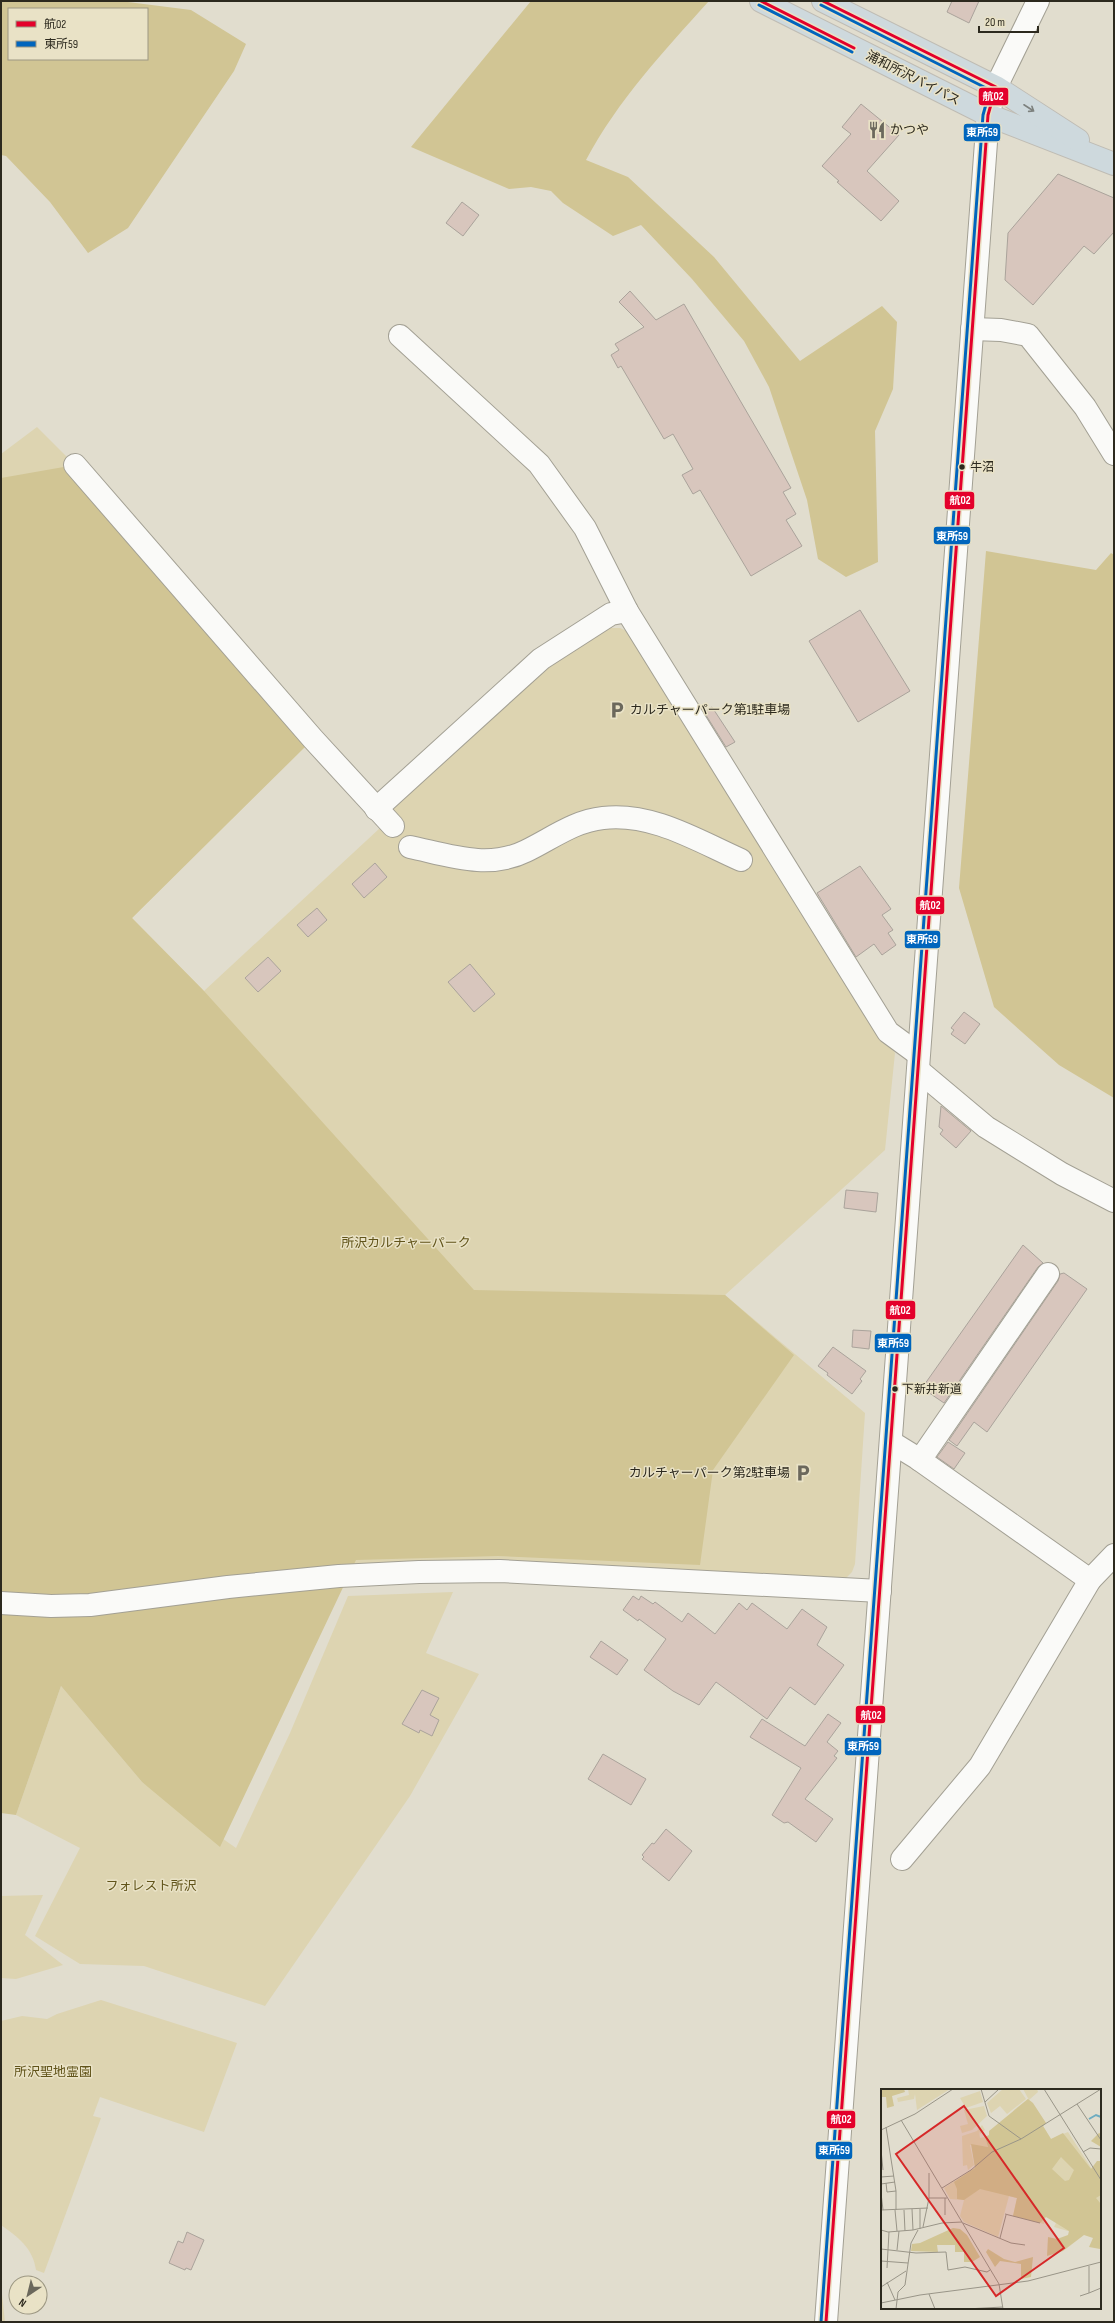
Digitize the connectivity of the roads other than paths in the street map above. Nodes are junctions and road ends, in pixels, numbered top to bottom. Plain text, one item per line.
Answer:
1 (761, 1) edge
2 (823, 1) edge
3 (1038, 1) edge
4 (996, 87) junction
5 (988, 116) junction
6 (1114, 163) edge
7 (972, 329) junction
8 (400, 336) dead end
9 (1114, 454) edge
10 (75, 465) dead end
11 (627, 611) junction
12 (376, 809) junction
13 (393, 826) dead end
14 (410, 847) dead end
15 (740, 860) dead end
16 (918, 1062) junction
17 (1114, 1201) edge
18 (1048, 1274) dead end
19 (891, 1442) junction
20 (920, 1460) junction
21 (1114, 1555) edge
22 (1090, 1580) junction
23 (880, 1591) junction
24 (1, 1603) edge
25 (902, 1859) dead end
26 (826, 2322) edge

1 - 5 highway, 浦和所沢バイパス
2 - 4 highway, 浦和所沢バイパス
3 - 4 street
4 - 5 street
4 -> 6 highway, 浦和所沢バイパス
5 - 6 highway, 浦和所沢バイパス
5 - 7 street
7 - 9 street
7 - 16 street
8 - 11 street
10 - 12 street
11 - 12 street
11 - 16 street
12 - 13 street
14 - 15 street
16 - 17 street
16 - 19 street
18 - 20 street
19 - 20 street
19 - 23 street
20 - 22 street
21 - 22 street
22 - 25 street
23 - 24 street
23 - 26 street

